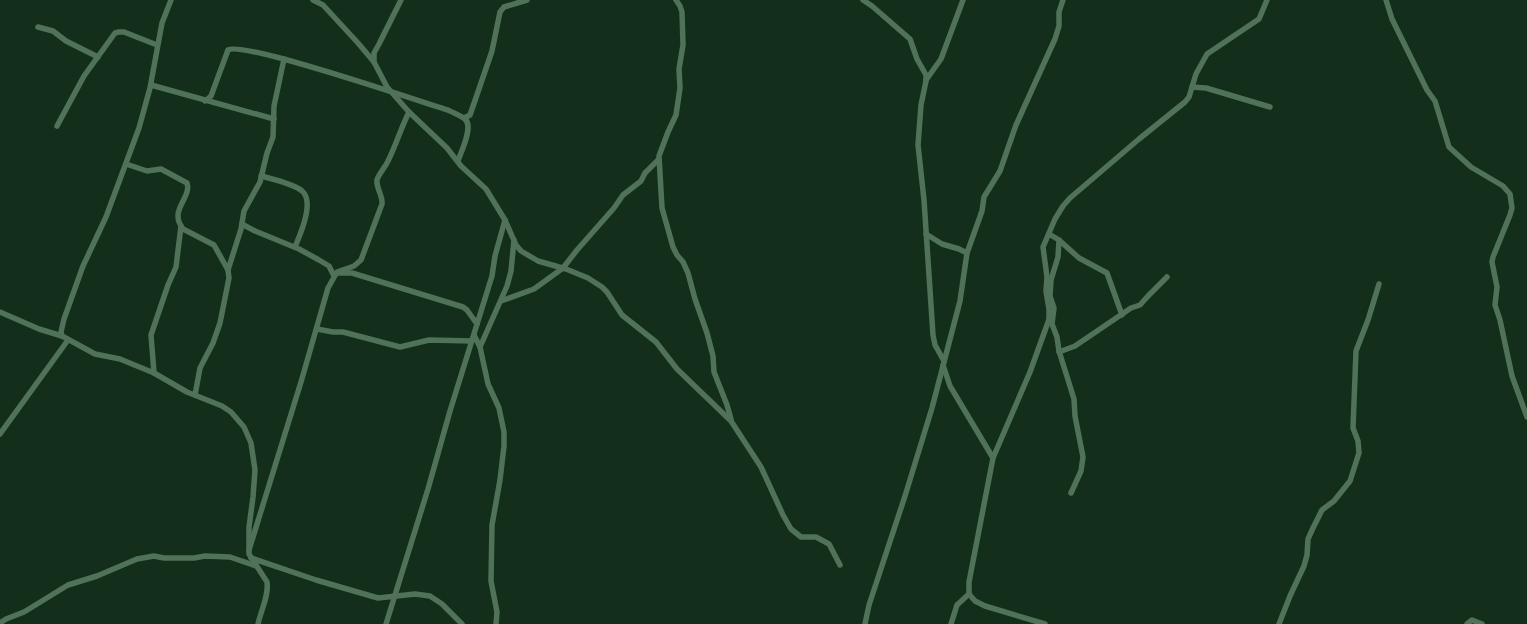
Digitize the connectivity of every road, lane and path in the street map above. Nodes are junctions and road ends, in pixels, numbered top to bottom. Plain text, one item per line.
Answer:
1 (171, 0) edge
2 (313, 0) edge
3 (401, 0) edge
4 (527, 0) edge
5 (676, 0) edge
6 (863, 0) edge
7 (963, 0) edge
8 (1063, 0) edge
9 (1267, 0) edge
10 (1386, 0) edge
11 (38, 27) dead end
12 (157, 46) junction
13 (98, 57) junction
14 (284, 59) junction
15 (374, 62) junction
16 (926, 81) junction
17 (151, 85) junction
18 (1192, 87) junction
19 (394, 93) junction
20 (205, 101) junction
21 (1270, 106) dead end
22 (409, 112) junction
23 (464, 118) junction
24 (274, 119) junction
25 (57, 126) dead end
26 (659, 159) junction
27 (458, 161) junction
28 (126, 164) junction
29 (261, 176) junction
30 (505, 220) junction
31 (242, 224) junction
32 (181, 226) junction
33 (926, 234) junction
34 (1049, 234) junction
35 (514, 240) junction
36 (1060, 240) junction
37 (295, 247) junction
38 (967, 253) junction
39 (564, 268) junction
40 (228, 270) junction
41 (335, 275) junction
42 (1167, 277) dead end
43 (1379, 284) dead end
44 (501, 301) junction
45 (0, 312) edge
46 (1122, 315) junction
47 (477, 324) junction
48 (317, 329) junction
49 (474, 335) junction
50 (62, 336) junction
51 (68, 340) junction
52 (472, 341) junction
53 (480, 347) junction
54 (1060, 352) junction
55 (943, 362) junction
56 (154, 373) junction
57 (195, 395) junction
58 (1527, 417) edge
59 (731, 421) junction
60 (0, 434) edge
61 (993, 458) junction
62 (1071, 493) dead end
63 (249, 550) junction
64 (251, 558) junction
65 (840, 565) dead end
66 (256, 566) junction
67 (969, 594) junction
68 (394, 597) junction
69 (0, 623) edge
70 (258, 624) edge
71 (386, 624) edge
72 (462, 624) edge
73 (496, 624) edge
74 (866, 624) edge
75 (951, 624) edge
76 (1045, 624) edge
77 (1279, 624) edge
78 (1467, 624) edge
79 (1482, 624) edge

1 - 12 street
2 - 15 street
3 - 15 street
4 - 23 street
5 - 26 street
6 - 16 street
7 - 16 street
8 - 38 street
9 - 18 street
10 - 58 street
11 - 13 street
12 - 13 street
12 - 17 street
13 - 25 street
14 - 19 street
14 - 20 street
14 - 24 street
15 - 19 street
16 - 33 street
17 - 20 street
17 - 28 street
18 - 21 street
18 - 34 street
19 - 22 street
19 - 23 street
20 - 24 street
22 - 27 street
22 - 41 street
23 - 27 street
24 - 29 street
26 - 39 street
26 - 59 street
27 - 30 street
28 - 32 street
28 - 50 street
29 - 31 street
29 - 37 street
30 - 35 street
30 - 47 street
31 - 37 street
31 - 40 street
32 - 40 street
32 - 56 street
33 - 38 street
33 - 55 street
34 - 36 street
34 - 61 street
35 - 39 street
35 - 44 street
36 - 46 street
36 - 54 street
37 - 41 street
38 - 55 street
39 - 44 street
39 - 59 street
40 - 57 street
41 - 47 street
41 - 48 street
42 - 46 street
43 - 77 street
44 - 53 street
45 - 50 street
46 - 54 street
47 - 49 street
48 - 52 street
48 - 63 street
49 - 52 street
49 - 53 street
50 - 51 street
51 - 56 street
51 - 60 street
52 - 68 street
53 - 73 street
54 - 62 street
55 - 61 street
55 - 74 street
56 - 57 street
57 - 63 street
59 - 65 street
61 - 67 street
63 - 64 street
64 - 66 street
64 - 68 street
66 - 69 street
66 - 70 street
67 - 75 street
67 - 76 street
68 - 71 street
68 - 72 street
78 - 79 street

